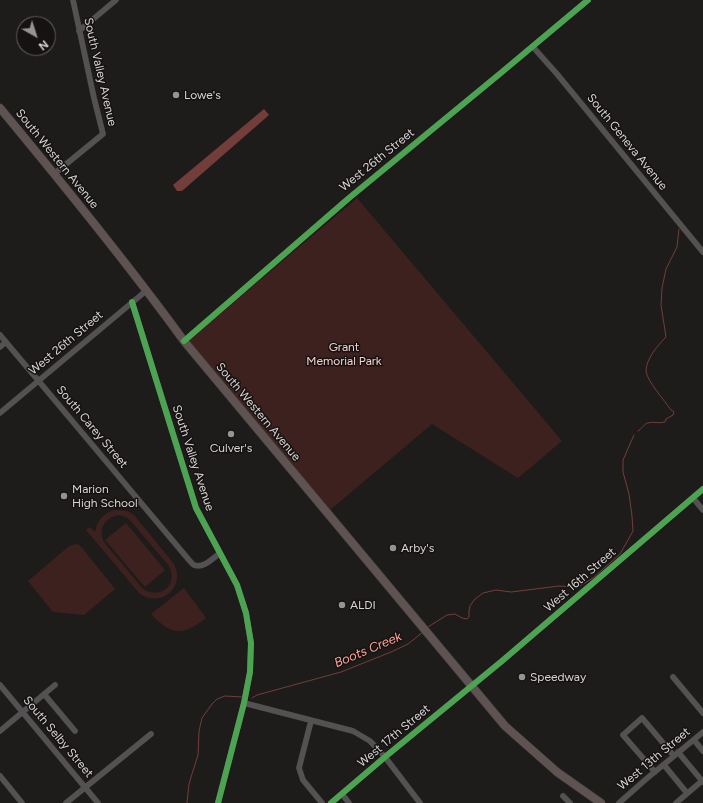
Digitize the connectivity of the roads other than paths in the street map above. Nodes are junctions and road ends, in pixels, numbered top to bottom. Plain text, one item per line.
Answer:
1 (73, 0) edge
2 (116, 0) edge
3 (588, 0) edge
4 (79, 32) junction
5 (533, 47) junction
6 (1, 111) edge
7 (54, 174) junction
8 (703, 252) edge
9 (147, 290) junction
10 (132, 302) junction
11 (0, 334) edge
12 (184, 341) junction
13 (6, 342) junction
14 (0, 347) edge
15 (38, 380) junction
16 (0, 413) edge
17 (703, 489) edge
18 (693, 498) junction
19 (703, 510) edge
20 (220, 553) junction
21 (673, 677) dead end
22 (0, 685) edge
23 (55, 685) dead end
24 (471, 686) junction
25 (44, 694) junction
26 (244, 703) junction
27 (22, 712) junction
28 (703, 713) edge
29 (311, 721) junction
30 (0, 731) edge
31 (75, 731) dead end
32 (703, 732) edge
33 (151, 734) dead end
34 (694, 740) junction
35 (703, 750) edge
36 (676, 754) junction
37 (385, 757) junction
38 (664, 765) junction
39 (655, 772) junction
40 (0, 776) edge
41 (703, 781) edge
42 (85, 787) junction
43 (687, 793) junction
44 (342, 794) junction
45 (563, 796) dead end
46 (22, 803) edge
47 (66, 803) edge
48 (98, 803) edge
49 (218, 803) edge
50 (322, 803) edge
51 (331, 803) edge
52 (349, 803) edge
53 (420, 803) edge
54 (570, 803) edge
55 (601, 803) edge
56 (619, 803) edge
57 (676, 803) edge

1 - 4 street, South Valley Avenue
2 - 4 street
3 - 5 street, West 26th Street
4 - 7 street, South Valley Avenue
5 - 8 street, South Geneva Avenue
5 - 12 street, West 26th Street
6 - 7 highway, South Western Avenue
7 - 9 highway, South Western Avenue
9 - 10 street, West 26th Street
9 - 12 highway, South Western Avenue
10 - 15 street, West 26th Street
10 - 20 street, South Valley Avenue
11 - 13 street, South Carey Street
12 - 24 highway, South Western Avenue
13 - 14 street
13 - 15 street, South Carey Street
15 - 16 street, West 26th Street
15 - 20 street, South Carey Street
17 - 18 street, West 16th Street
18 - 19 street
18 - 24 street, West 16th Street
20 - 26 street, South Valley Avenue
21 - 28 street
22 - 27 street, South Selby Street
23 - 25 street
24 - 37 street, West 17th Street
24 - 55 highway, South Western Avenue
25 - 27 street
25 - 31 street
26 - 29 street
26 - 49 street, South Valley Avenue
27 - 30 street
27 - 42 street, South Selby Street
29 - 37 street
29 - 50 street
32 - 34 street, West 13th Street
33 - 42 street
34 - 35 street
34 - 36 street, West 13th Street
36 - 38 street, West 13th Street
36 - 39 street
36 - 41 street
37 - 44 street, West 17th Street
37 - 53 street
38 - 39 street, West 13th Street
38 - 43 street
39 - 56 street, West 13th Street
40 - 46 street
41 - 43 street
42 - 47 street
42 - 48 street, South Selby Street
43 - 57 street
44 - 51 street, West 17th Street
44 - 52 street
45 - 54 street

